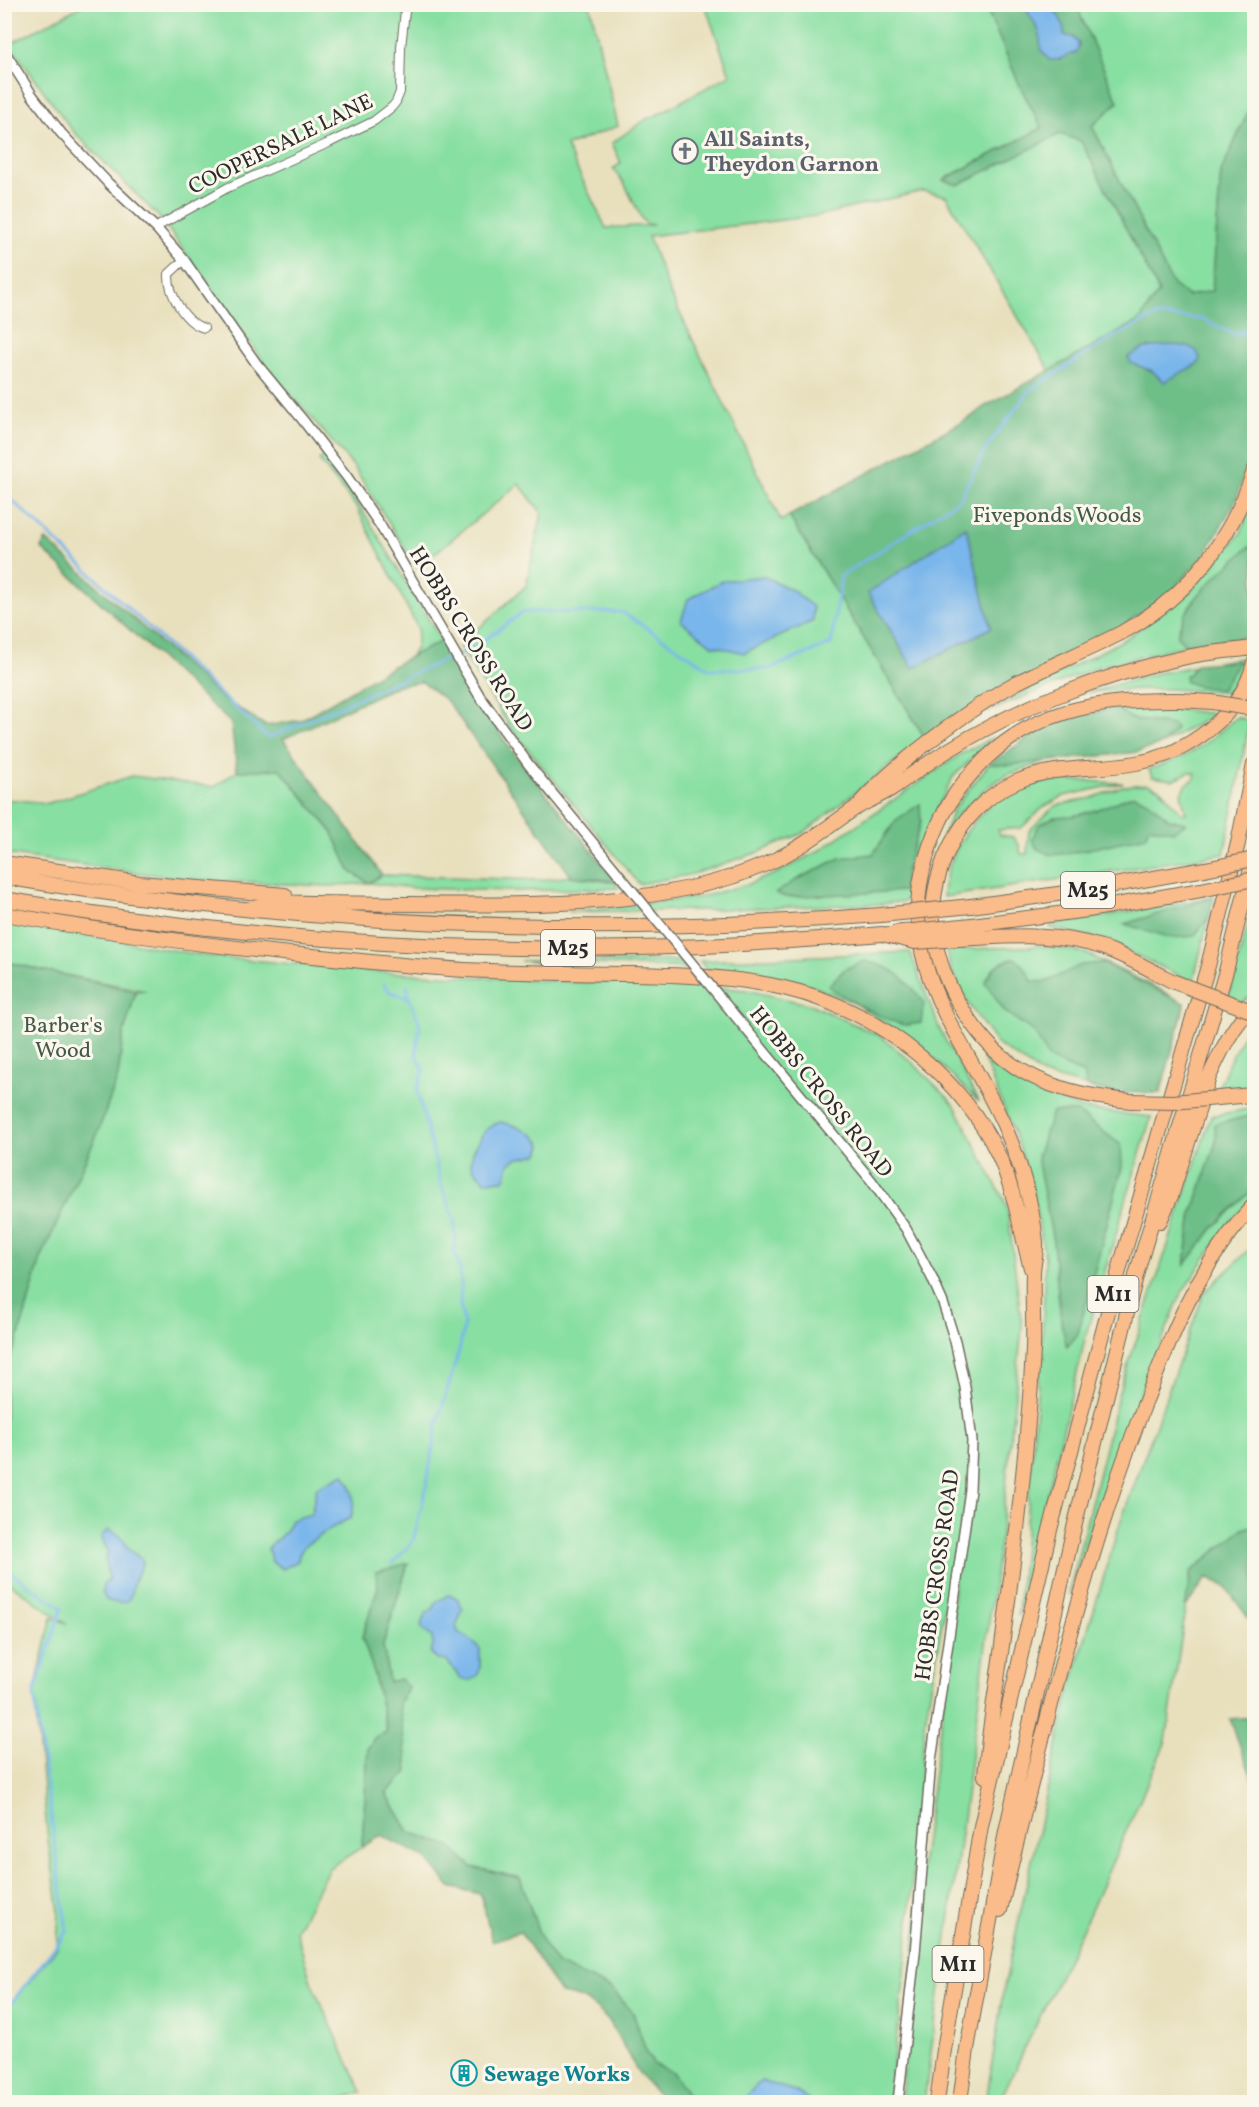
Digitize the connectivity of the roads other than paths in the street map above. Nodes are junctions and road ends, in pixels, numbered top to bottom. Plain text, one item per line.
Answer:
1 (407, 4) edge
2 (4, 51) edge
3 (157, 229) junction
4 (184, 260) junction
5 (204, 328) dead end
6 (1254, 471) edge
7 (1254, 648) edge
8 (1254, 663) edge
9 (1254, 709) edge
10 (1254, 764) edge
11 (855, 809) junction
12 (1254, 858) edge
13 (4, 863) edge
14 (4, 877) edge
15 (1254, 879) edge
16 (4, 899) edge
17 (505, 904) junction
18 (246, 909) junction
19 (4, 914) edge
20 (973, 932) junction
21 (253, 933) junction
22 (535, 971) junction
23 (1254, 1005) edge
24 (1254, 1012) edge
25 (1253, 1095) edge
26 (1254, 1205) edge
27 (1137, 1272) junction
28 (1033, 1273) junction
29 (981, 1826) junction
30 (967, 2049) junction
31 (898, 2103) edge
32 (937, 2103) edge
33 (960, 2103) edge

1 - 3 street, COOPERSALE LANE
2 - 3 street, HOBBS CROSS ROAD
3 - 4 street, HOBBS CROSS ROAD
4 - 5 street
4 - 31 street, HOBBS CROSS ROAD, bridge
6 - 11 highway
7 - 11 highway
8 - 25 highway, bridge
9 - 28 highway, bridge
10 - 29 highway, M11
11 - 17 highway
12 - 18 highway, M25, bridge
12 - 27 highway, M11
13 - 17 highway
14 - 18 highway, M25
15 - 20 highway, M25, bridge
16 - 21 highway, M25
17 - 18 highway
19 - 22 highway, M25
20 - 21 highway, M25, bridge
20 - 24 highway, bridge
21 - 22 highway, M25
22 - 28 highway
23 - 27 highway
26 - 30 highway
27 - 30 highway, M11
28 - 29 highway
29 - 32 highway, M11
30 - 33 highway, M11

